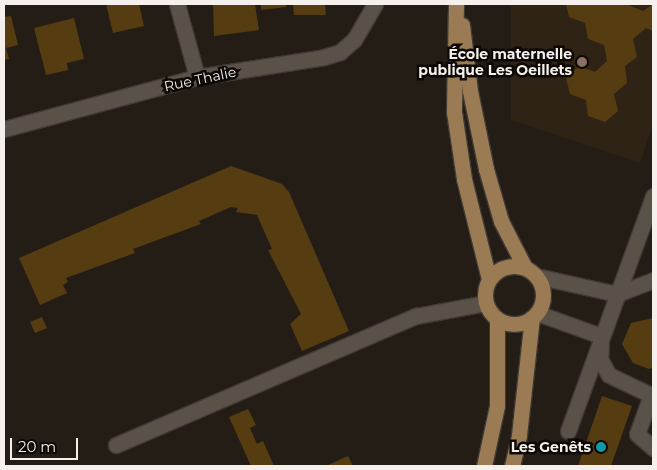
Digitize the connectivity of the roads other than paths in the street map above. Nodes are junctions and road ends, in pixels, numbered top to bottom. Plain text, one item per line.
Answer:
1 (177, 4) edge
2 (375, 4) edge
3 (456, 4) edge
4 (461, 4) edge
5 (196, 77) junction
6 (4, 129) edge
7 (653, 196) edge
8 (530, 272) junction
9 (489, 279) junction
10 (653, 280) edge
11 (617, 294) junction
12 (486, 303) junction
13 (534, 316) junction
14 (497, 319) junction
15 (601, 336) junction
16 (568, 431) dead end
17 (116, 444) dead end
18 (653, 448) edge
19 (484, 466) edge
20 (512, 466) edge

1 - 5 street
2 - 5 street, Rue Thalie
3 - 9 main road
4 - 8 main road
5 - 6 street, Rue Thalie
7 - 11 street
8 - 9 main road
8 - 11 street
8 - 13 main road
9 - 12 main road
10 - 11 street
11 - 15 street
12 - 14 main road
12 - 17 street
13 - 14 main road
13 - 15 street
13 - 20 main road
14 - 19 main road
15 - 16 street
15 - 18 street

